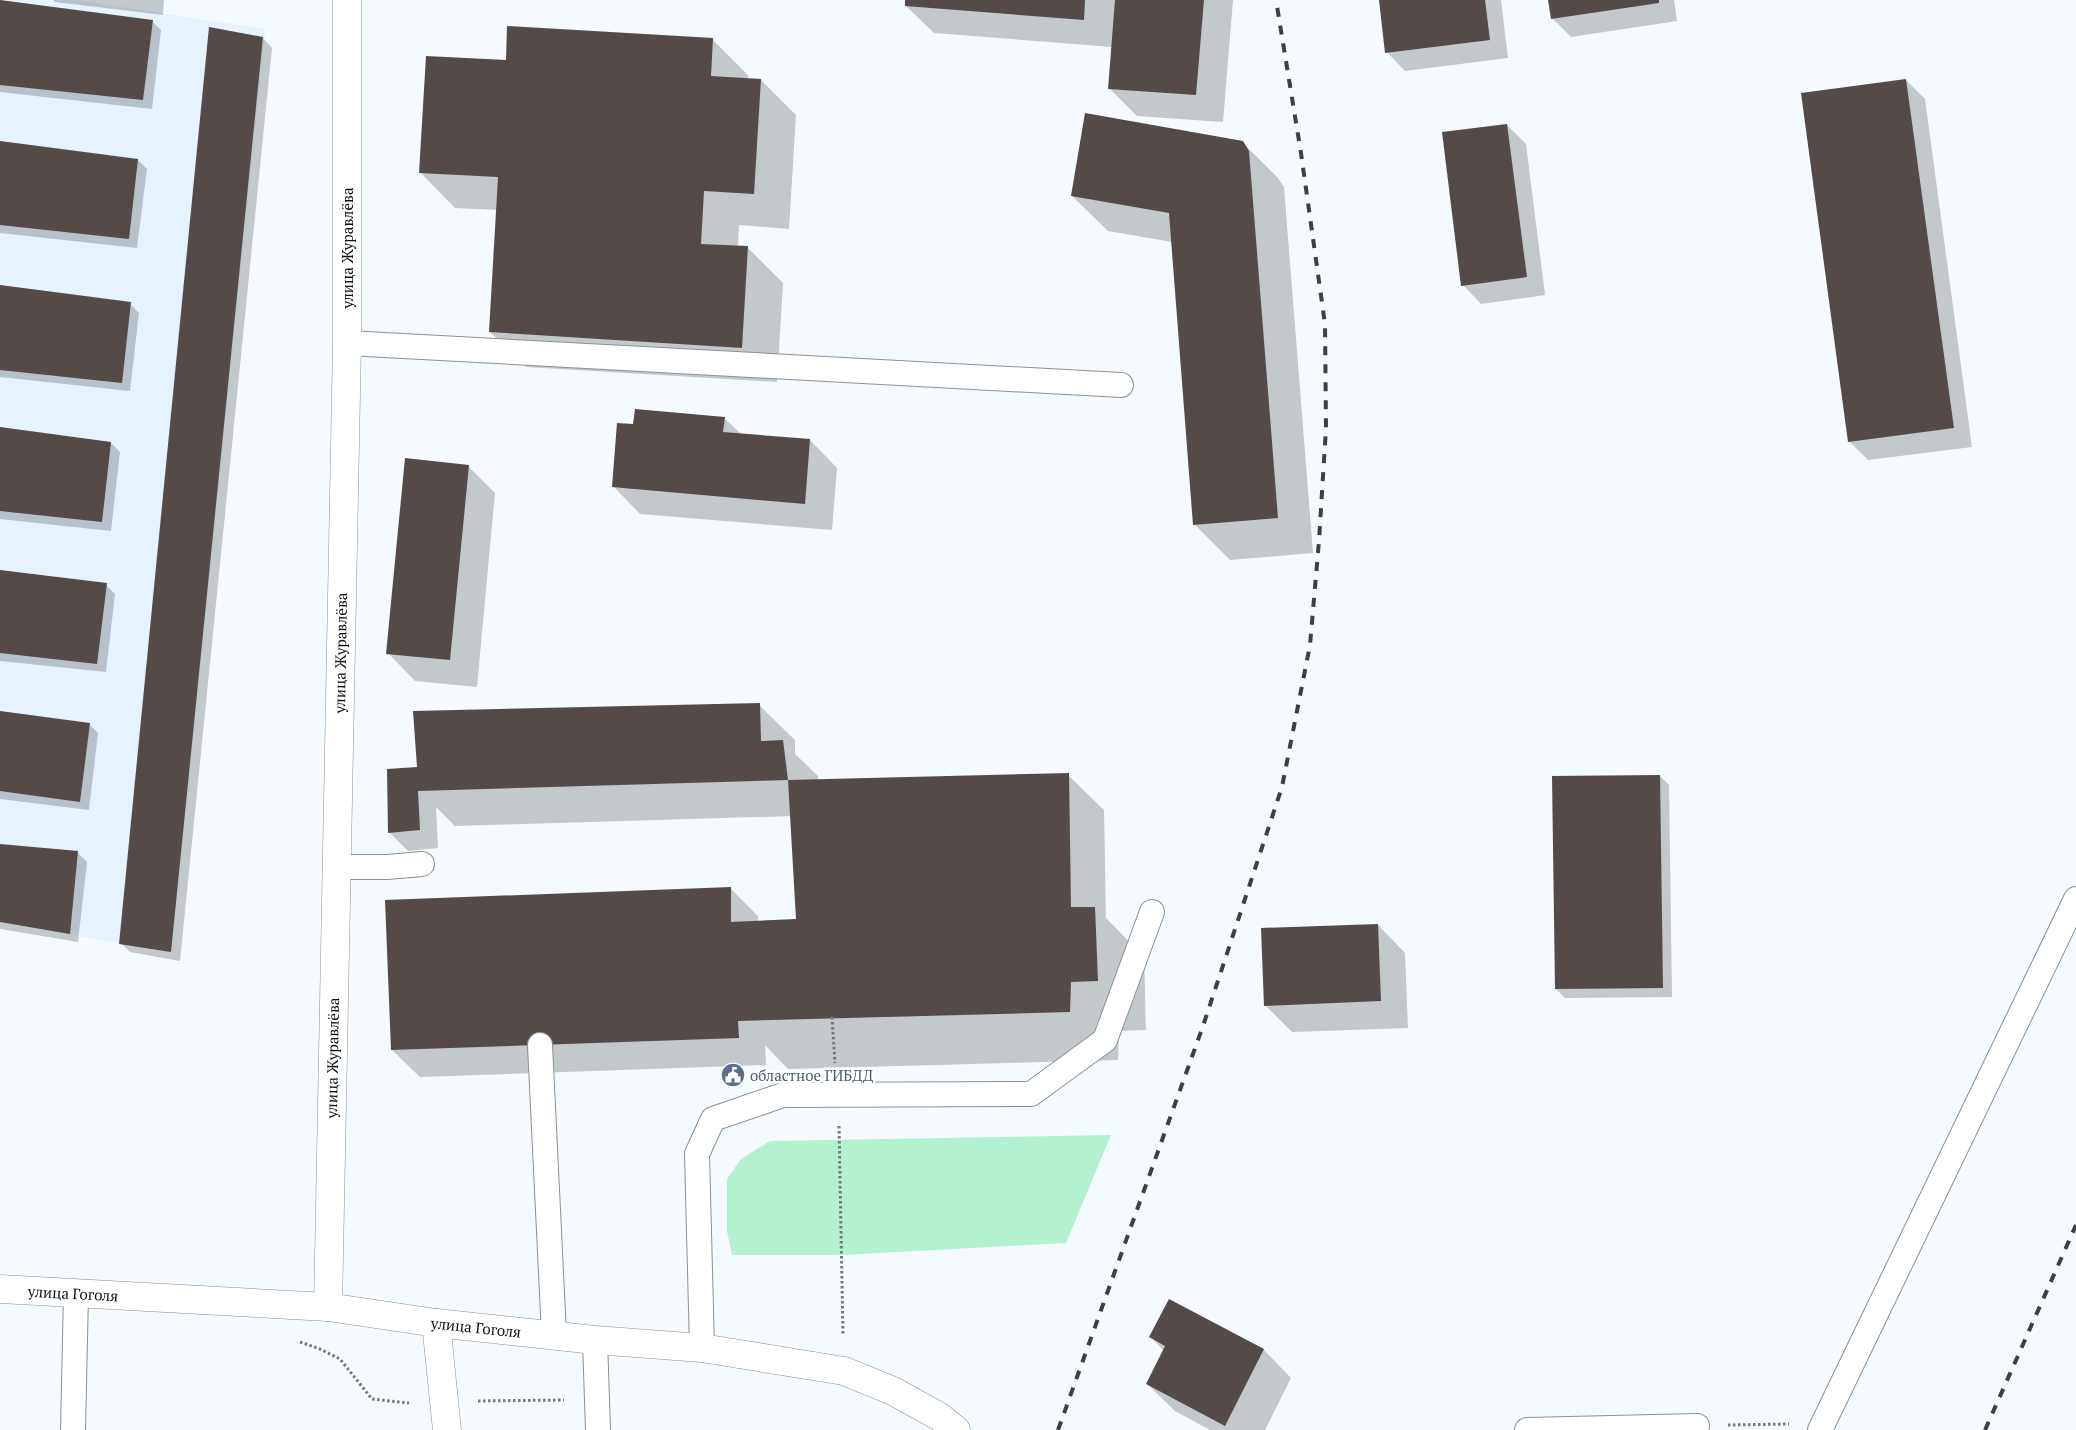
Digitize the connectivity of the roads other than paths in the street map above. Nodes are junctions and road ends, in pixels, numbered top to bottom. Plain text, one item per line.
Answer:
1 (347, 0) edge
2 (347, 343) junction
3 (1121, 385) dead end
4 (422, 864) dead end
5 (335, 867) junction
6 (2076, 899) edge
7 (1152, 912) dead end
8 (540, 1045) dead end
9 (0, 1289) edge
10 (76, 1294) junction
11 (328, 1307) junction
12 (436, 1323) junction
13 (554, 1335) junction
14 (595, 1340) junction
15 (702, 1348) junction
16 (948, 1424) edge
17 (1697, 1426) road end
18 (1821, 1427) edge
19 (73, 1430) edge
20 (447, 1430) edge
21 (598, 1430) edge
22 (1527, 1430) edge

1 - 2 street, улица Журавлёва
2 - 3 lane
2 - 5 street, улица Журавлёва
4 - 5 lane
5 - 11 street, улица Журавлёва
6 - 18 lane
7 - 15 lane
8 - 13 lane
9 - 10 street, улица Гоголя
10 - 11 street, улица Гоголя
10 - 19 lane
11 - 12 street, улица Гоголя
12 - 13 street, улица Гоголя
12 - 20 street
13 - 14 street, улица Гоголя
14 - 15 street, улица Гоголя
14 - 21 lane
15 - 16 street, улица Гоголя
17 - 22 lane

